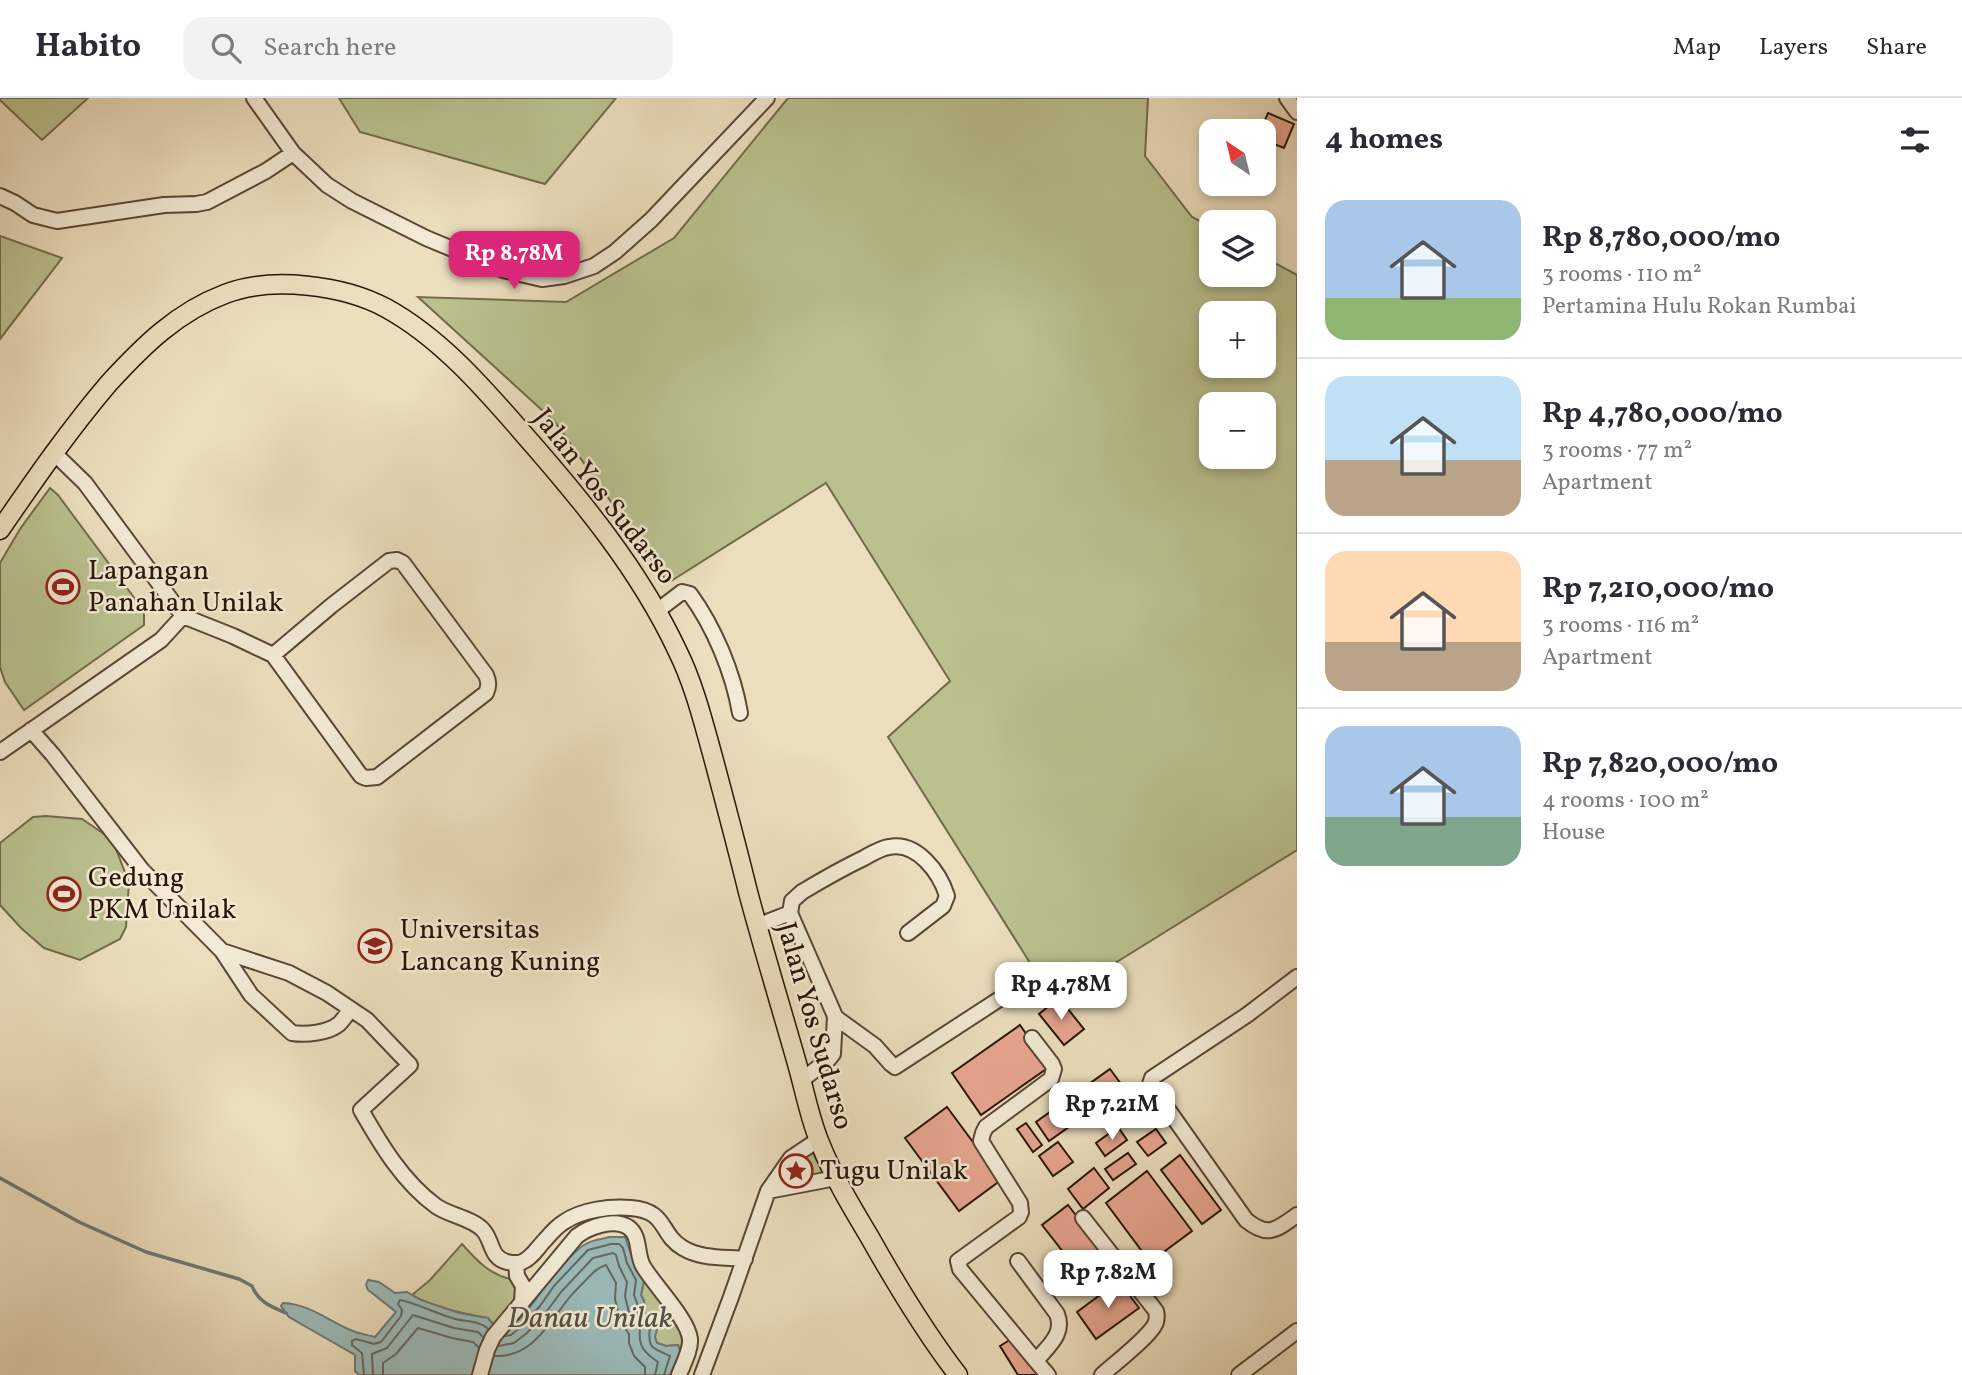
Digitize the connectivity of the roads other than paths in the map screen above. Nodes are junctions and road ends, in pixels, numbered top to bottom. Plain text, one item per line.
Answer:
1 (254, 98) edge
2 (767, 98) edge
3 (1287, 98) edge
4 (1297, 112) edge
5 (293, 153) junction
6 (0, 196) edge
7 (53, 452) junction
8 (0, 530) edge
9 (657, 611) junction
10 (183, 616) junction
11 (273, 656) junction
12 (740, 713) dead end
13 (31, 730) junction
14 (0, 752) edge
15 (790, 913) junction
16 (757, 926) junction
17 (908, 933) dead end
18 (222, 951) junction
19 (1297, 977) edge
20 (1027, 979) dead end
21 (351, 1009) junction
22 (835, 1017) junction
23 (1031, 1038) dead end
24 (802, 1080) junction
25 (818, 1140) junction
26 (836, 1178) junction
27 (768, 1191) junction
28 (1297, 1215) edge
29 (1083, 1218) dead end
30 (745, 1259) junction
31 (1018, 1261) dead end
32 (516, 1264) junction
33 (522, 1302) junction
34 (1297, 1331) edge
35 (1036, 1361) junction
36 (480, 1375) edge
37 (679, 1375) edge
38 (702, 1375) edge
39 (958, 1375) edge
40 (1048, 1375) edge
41 (1102, 1375) edge
42 (1239, 1375) edge

1 - 5 street
2 - 5 street
3 - 4 street
5 - 6 street
7 - 8 main road, Jalan Yos Sudarso
7 - 9 main road, Jalan Yos Sudarso
7 - 10 street
9 - 12 street
9 - 16 main road, Jalan Yos Sudarso
10 - 11 street
10 - 13 street
11 - 11 street
13 - 14 street
13 - 18 street
15 - 16 street
15 - 17 street
15 - 22 street
16 - 24 main road, Jalan Yos Sudarso
18 - 21 street
18 - 21 street
19 - 28 street
20 - 22 street
21 - 32 street
22 - 24 street
23 - 35 street
24 - 25 main road, Jalan Yos Sudarso
25 - 26 main road, Jalan Yos Sudarso
25 - 27 street
26 - 27 street
26 - 39 main road, Jalan Yos Sudarso
27 - 30 street
29 - 41 street
30 - 32 street
30 - 38 street
31 - 35 street
32 - 33 street
33 - 36 street
33 - 37 street
34 - 42 street
35 - 40 street

